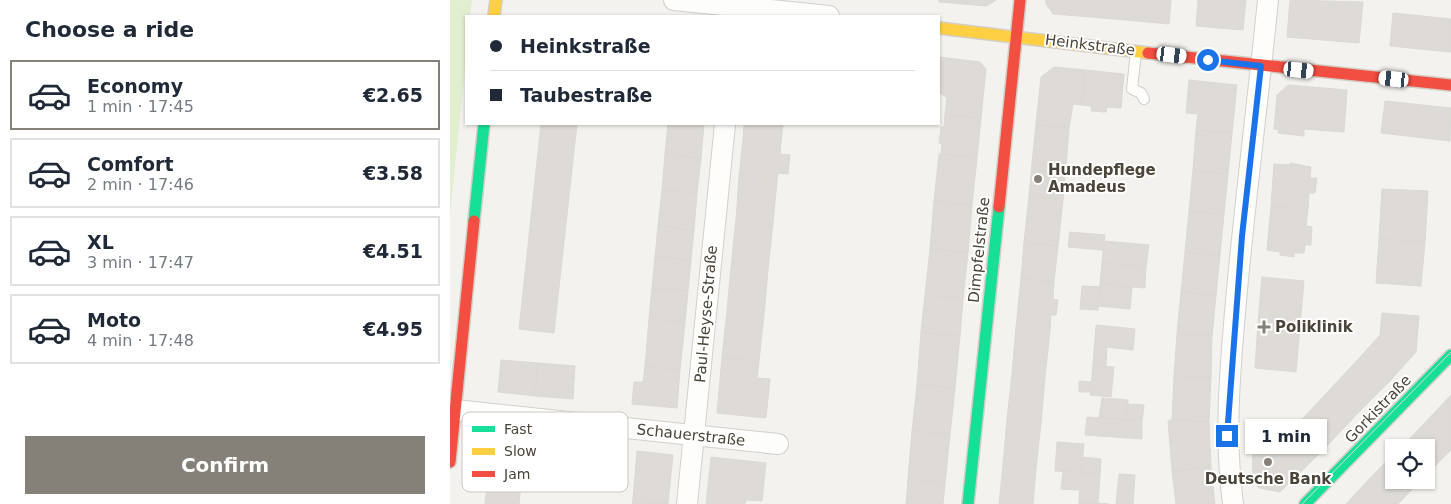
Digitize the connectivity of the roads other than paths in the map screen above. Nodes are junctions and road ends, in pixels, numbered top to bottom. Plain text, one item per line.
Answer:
1 (496, 0) edge
2 (674, 0) edge
3 (1020, 0) edge
4 (1268, 0) edge
5 (737, 8) edge
6 (494, 15) edge
7 (818, 15) edge
8 (940, 28) edge
9 (1017, 36) junction
10 (1136, 51) junction
11 (1261, 66) junction
12 (1451, 85) edge
13 (1144, 99) dead end
14 (484, 125) edge
15 (725, 125) edge
16 (1451, 356) edge
17 (455, 410) junction
18 (475, 412) edge
19 (628, 427) edge
20 (694, 434) junction
21 (778, 444) dead end
22 (450, 462) edge
23 (687, 504) edge
24 (968, 504) edge
25 (1233, 504) edge
26 (1305, 504) edge

1 - 6 street
2 - 5 street
3 - 9 street, Dimpfelstraße
4 - 11 street
5 - 7 street
8 - 9 street, Heinkstraße
9 - 10 street, Heinkstraße
9 - 24 street, Dimpfelstraße
10 - 11 street, Heinkstraße
10 - 13 lane
11 - 12 street, Heinkstraße
11 - 25 street
14 - 17 street
15 - 20 street, Paul-Heyse-Straße
16 - 26 street, Gorkistraße
17 - 18 street, Schauerstraße
17 - 22 street
19 - 20 street, Schauerstraße
20 - 21 street, Schauerstraße
20 - 23 street, Paul-Heyse-Straße

